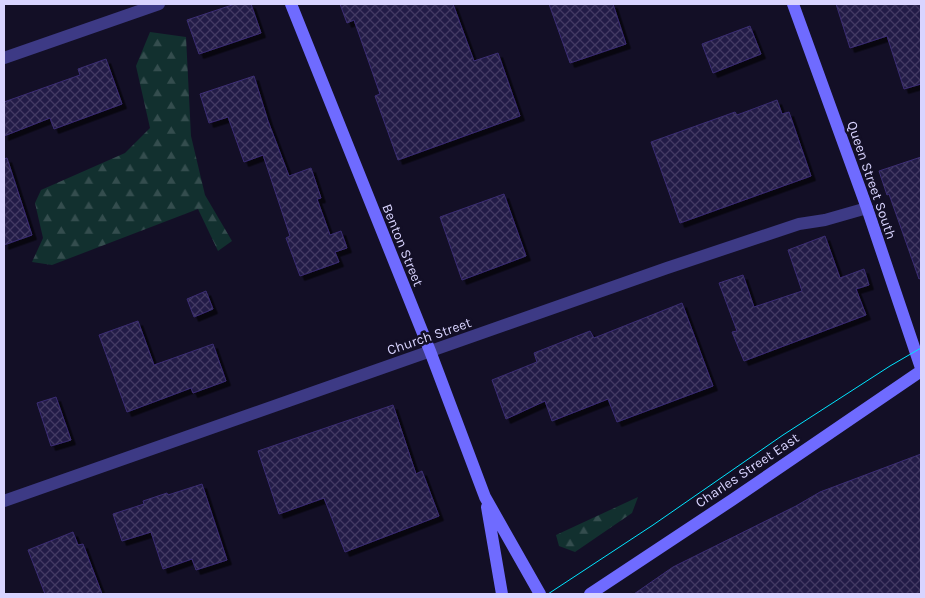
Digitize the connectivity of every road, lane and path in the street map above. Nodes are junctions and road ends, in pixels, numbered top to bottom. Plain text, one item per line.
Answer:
1 (159, 4) edge
2 (291, 4) edge
3 (793, 4) edge
4 (4, 58) edge
5 (867, 208) junction
6 (430, 351) junction
7 (921, 369) edge
8 (485, 497) junction
9 (4, 501) edge
10 (502, 594) edge
11 (540, 594) edge
12 (590, 594) edge

1 - 4 street
2 - 6 main road, Benton Street
3 - 5 main road, Queen Street South
5 - 6 street, Church Street
5 - 7 main road, Queen Street South
6 - 8 main road, Benton Street
6 - 9 street, Church Street
7 - 12 main road, Charles Street East
8 - 10 main road, Benton Street
8 - 11 main road, Benton Street

